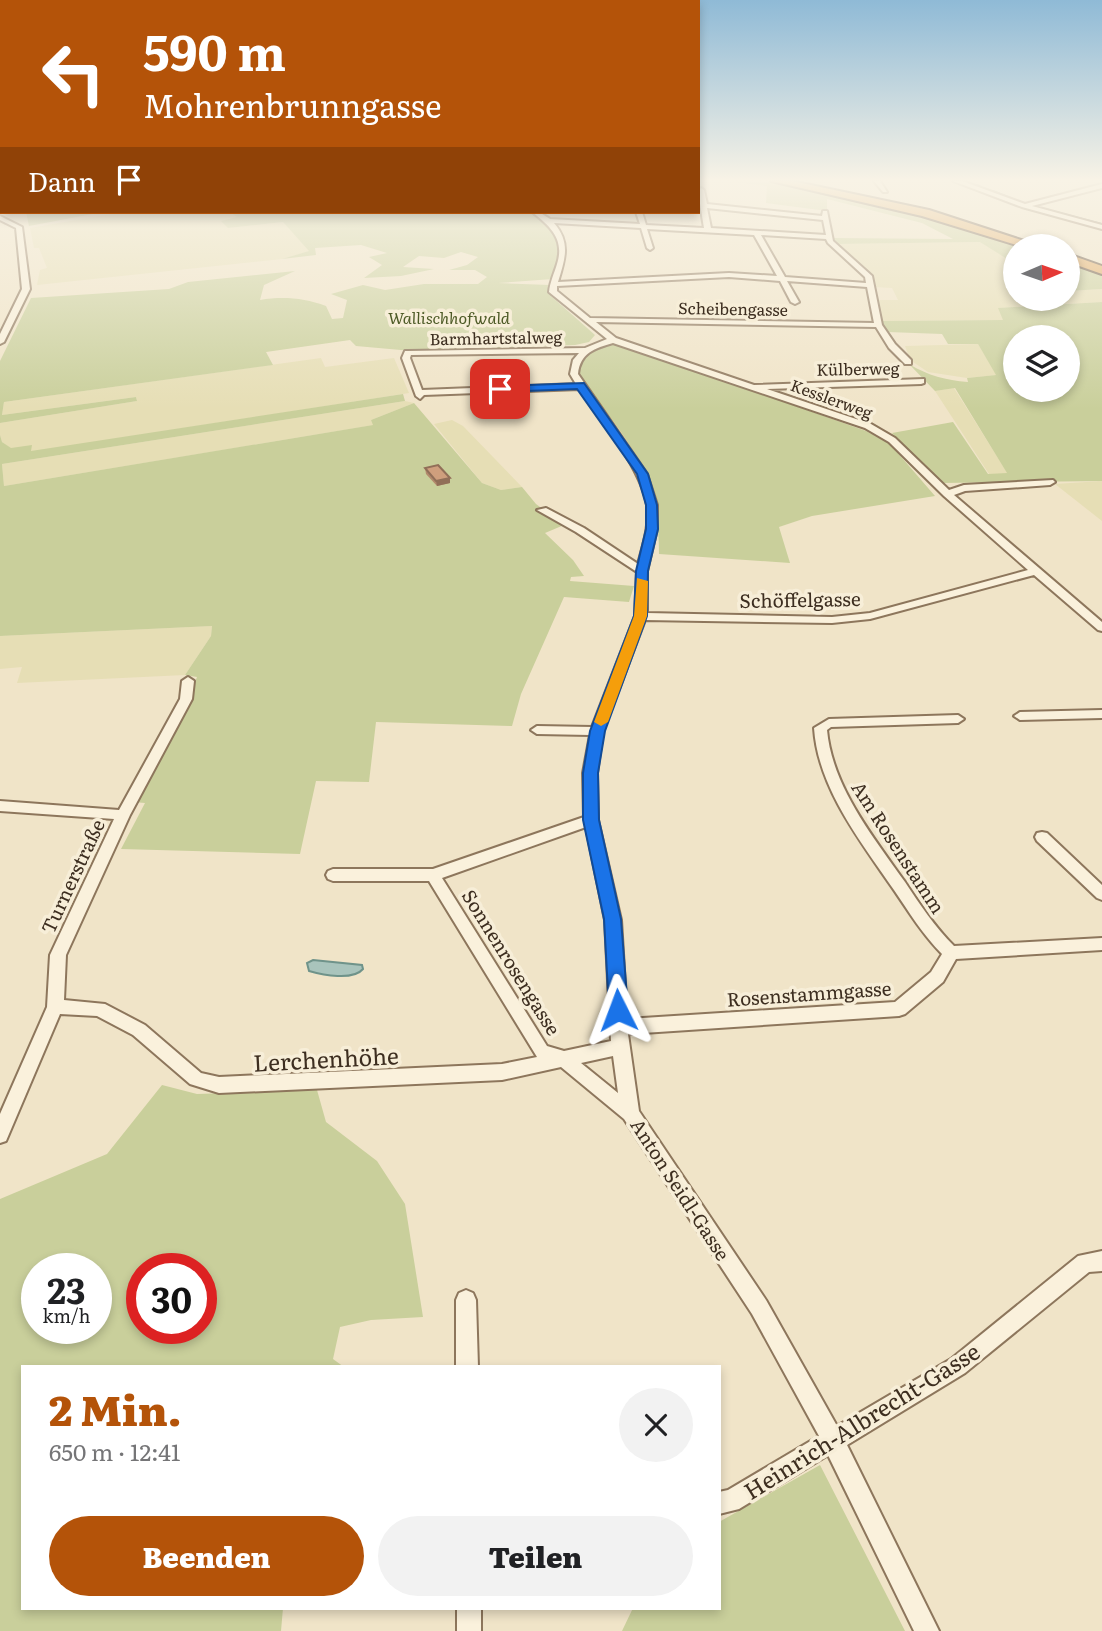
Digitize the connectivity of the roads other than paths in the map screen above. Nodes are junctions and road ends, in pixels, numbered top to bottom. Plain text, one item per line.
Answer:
1 (24, 257) edge
2 (562, 257) edge
3 (769, 257) edge
4 (846, 257) edge
5 (1084, 257) edge
6 (1080, 262) edge
7 (1102, 264) edge
8 (1102, 270) edge
9 (780, 277) junction
10 (552, 284) junction
11 (870, 285) junction
12 (795, 302) dead end
13 (588, 320) junction
14 (878, 325) junction
15 (613, 340) junction
16 (0, 342) edge
17 (584, 350) junction
18 (908, 362) dead end
19 (921, 381) dead end
20 (580, 386) junction
21 (753, 387) junction
22 (1050, 482) dead end
23 (947, 494) junction
24 (542, 510) dead end
25 (642, 571) junction
26 (1037, 571) junction
27 (640, 616) junction
28 (1102, 628) edge
29 (188, 681) dead end
30 (1102, 714) edge
31 (1020, 716) dead end
32 (958, 719) dead end
33 (537, 730) dead end
34 (597, 731) junction
35 (0, 806) edge
36 (123, 815) junction
37 (591, 820) junction
38 (1042, 837) dead end
39 (333, 875) dead end
40 (433, 875) junction
41 (1102, 894) edge
42 (1102, 944) edge
43 (951, 953) junction
44 (55, 1007) junction
45 (619, 1027) junction
46 (620, 1047) junction
47 (564, 1059) junction
48 (630, 1112) junction
49 (0, 1135) edge
50 (1102, 1261) edge
51 (466, 1300) dead end
52 (467, 1365) edge
53 (832, 1439) junction
54 (721, 1503) edge
55 (469, 1610) edge
56 (469, 1631) edge
57 (927, 1631) edge

1 - 16 street
2 - 10 street
3 - 9 street
4 - 11 street
5 - 7 highway
6 - 8 highway
9 - 10 street
9 - 11 street
9 - 12 street
10 - 13 street
11 - 14 street
13 - 14 street, Scheibengasse
13 - 15 street
14 - 18 street
15 - 17 street
15 - 21 street, Kesslerweg
17 - 20 street
17 - 20 street, Barmhartstalweg
19 - 21 street, Külberweg
20 - 25 street, Anton Seidl-Gasse
21 - 23 street, Kesslerweg
22 - 23 street
23 - 26 street, Kesslerweg
24 - 25 street
25 - 27 street, Anton Seidl-Gasse
26 - 27 street, Schöffelgasse
26 - 28 street, Kesslerweg
27 - 34 street, Anton Seidl-Gasse
29 - 36 street, Turnerstraße
30 - 31 street
32 - 43 street, Am Rosenstamm
33 - 34 street
34 - 37 street, Anton Seidl-Gasse
35 - 36 street
36 - 44 street, Turnerstraße
37 - 40 street, Sonnenrosengasse
37 - 45 street, Anton Seidl-Gasse
38 - 41 street
39 - 40 street, Sonnenrosengasse
40 - 47 street, Sonnenrosengasse
42 - 43 street
43 - 45 street, Rosenstammgasse
44 - 47 street, Lerchenhöhe
44 - 49 street, Turnerstraße
45 - 46 street, Anton Seidl-Gasse
46 - 47 street, Lerchenhöhe
46 - 48 street, Anton Seidl-Gasse
47 - 48 street, Sonnenrosengasse
48 - 53 street, Anton Seidl-Gasse
50 - 53 street, Heinrich-Albrecht-Gasse
51 - 52 street
53 - 54 street, Heinrich-Albrecht-Gasse
53 - 57 street, Anton Seidl-Gasse
55 - 56 street

